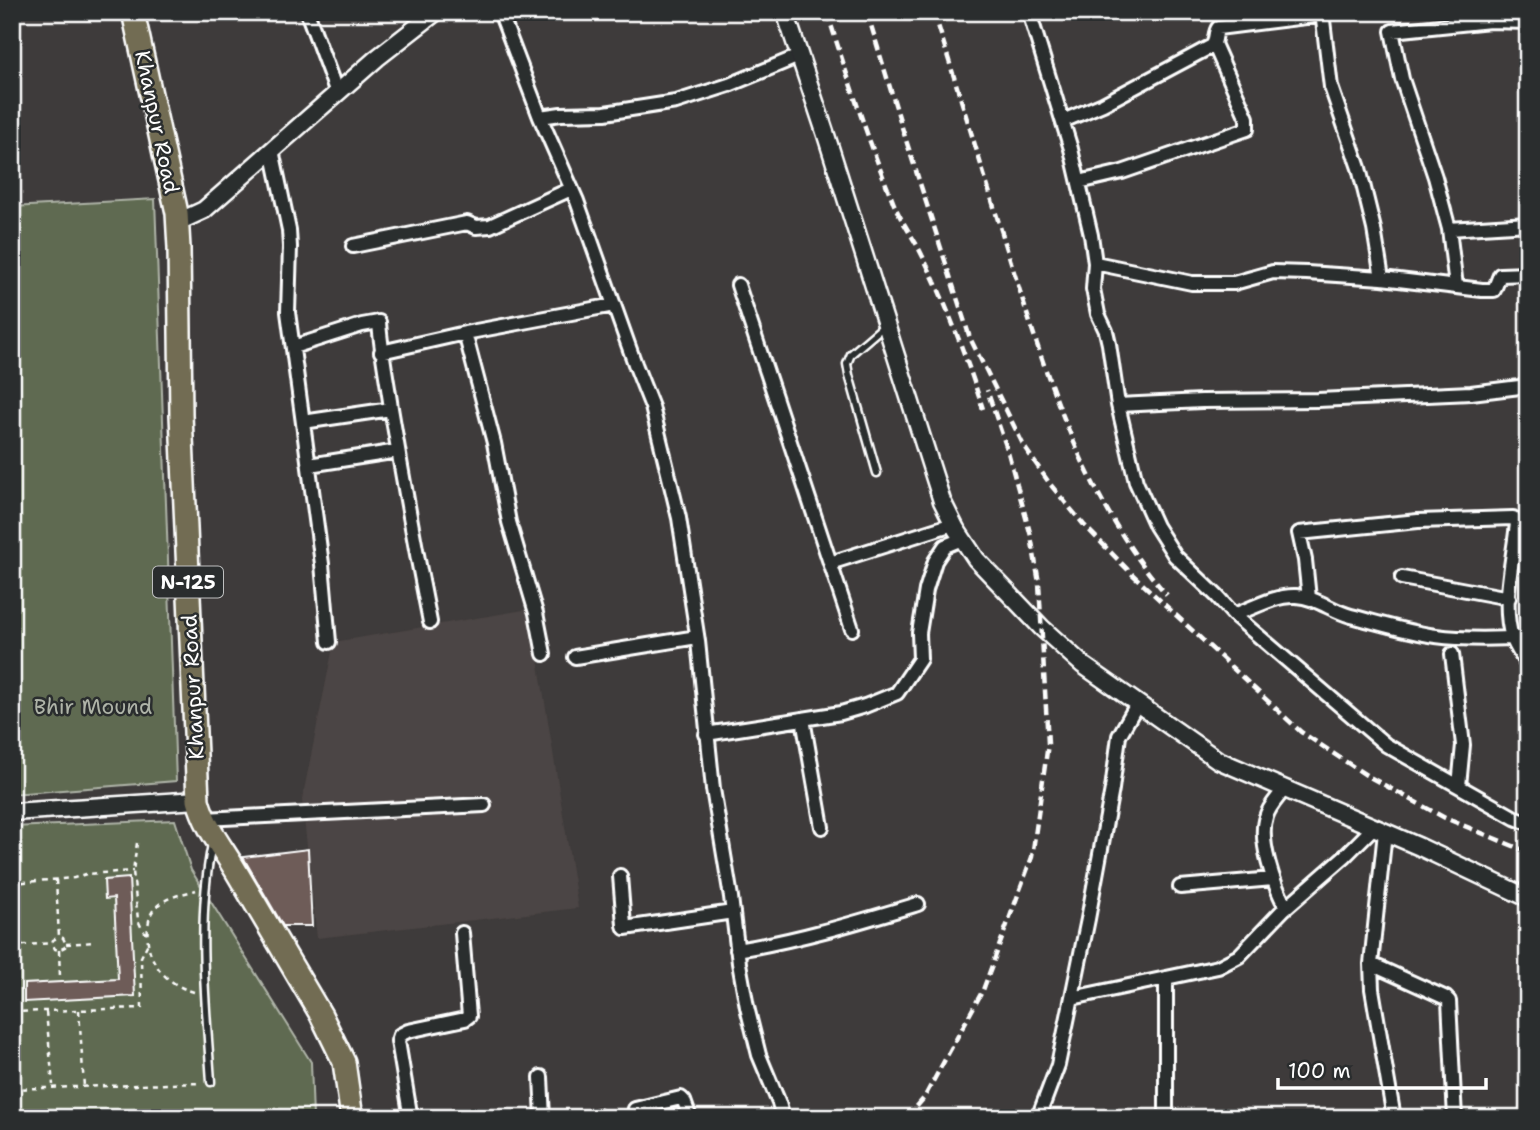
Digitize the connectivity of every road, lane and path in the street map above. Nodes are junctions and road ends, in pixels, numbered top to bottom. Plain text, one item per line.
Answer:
1 (133, 12) edge
2 (307, 12) edge
3 (436, 12) edge
4 (499, 12) edge
5 (785, 12) edge
6 (1029, 12) edge
7 (1322, 13) edge
8 (1528, 22) edge
9 (1214, 44) junction
10 (799, 56) junction
11 (337, 93) junction
12 (540, 117) junction
13 (1063, 121) junction
14 (272, 150) junction
15 (1079, 181) junction
16 (571, 189) junction
17 (178, 222) junction
18 (1528, 224) edge
19 (1449, 229) junction
20 (353, 246) dead end
21 (1096, 263) junction
22 (1528, 274) edge
23 (1382, 278) junction
24 (738, 285) dead end
25 (1456, 286) junction
26 (614, 304) junction
27 (886, 323) junction
28 (466, 333) junction
29 (293, 346) junction
30 (382, 352) junction
31 (1528, 386) edge
32 (1118, 405) junction
33 (391, 409) junction
34 (303, 422) junction
35 (398, 451) junction
36 (309, 465) junction
37 (877, 473) dead end
38 (953, 524) junction
39 (962, 539) junction
40 (1528, 553) edge
41 (1512, 554) junction
42 (830, 563) junction
43 (1402, 578) dead end
44 (1309, 598) junction
45 (1509, 598) junction
46 (1234, 615) junction
47 (430, 622) dead end
48 (852, 629) dead end
49 (697, 637) junction
50 (1528, 637) edge
51 (1512, 638) junction
52 (329, 642) dead end
53 (544, 654) dead end
54 (1452, 654) dead end
55 (575, 657) dead end
56 (1528, 666) edge
57 (1137, 704) junction
58 (803, 719) junction
59 (706, 734) junction
60 (1459, 786) junction
61 (1284, 789) junction
62 (484, 805) dead end
63 (12, 812) edge
64 (205, 818) junction
65 (1528, 823) edge
66 (822, 827) dead end
67 (1379, 830) junction
68 (137, 843) dead end
69 (133, 871) junction
70 (620, 876) dead end
71 (56, 879) junction
72 (1273, 879) junction
73 (12, 883) edge
74 (206, 887) junction
75 (1180, 887) dead end
76 (1528, 898) edge
77 (918, 904) dead end
78 (1286, 907) junction
79 (733, 912) junction
80 (462, 933) dead end
81 (147, 934) junction
82 (59, 937) junction
83 (95, 942) dead end
84 (52, 943) junction
85 (148, 943) junction
86 (66, 944) junction
87 (12, 946) edge
88 (59, 950) junction
89 (737, 950) junction
90 (1371, 964) junction
91 (60, 977) dead end
92 (1166, 978) junction
93 (206, 995) junction
94 (1072, 998) junction
95 (79, 1010) junction
96 (46, 1012) junction
97 (12, 1013) edge
98 (541, 1077) dead end
99 (211, 1083) joint
100 (53, 1087) junction
101 (84, 1087) junction
102 (12, 1089) edge
103 (635, 1109) dead end
104 (352, 1118) edge
105 (414, 1118) edge
106 (543, 1118) edge
107 (690, 1118) edge
108 (783, 1118) edge
109 (1038, 1118) edge
110 (1166, 1118) edge
111 (1394, 1118) edge
112 (1455, 1118) edge

1 - 17 highway, Khanpur Road / N-125
2 - 11 street
3 - 11 street
4 - 12 street
5 - 10 street
6 - 13 street
7 - 9 street
7 - 23 street
8 - 19 street
9 - 13 street
9 - 15 street
10 - 12 street
10 - 27 street
11 - 14 street
12 - 16 street
13 - 15 street
14 - 17 street
14 - 29 street
15 - 21 street
16 - 20 street
16 - 26 street
17 - 64 highway, Khanpur Road / N-125
18 - 19 street
19 - 25 street
21 - 23 street
21 - 32 street
22 - 25 street
23 - 25 street
24 - 42 street
26 - 28 street
26 - 49 street
27 - 37 lane
27 - 38 street
28 - 30 street
28 - 53 street
29 - 30 street
29 - 34 street
30 - 33 street
31 - 32 street
32 - 46 street
33 - 34 street
33 - 35 street
34 - 36 street
35 - 36 street
35 - 47 street
36 - 52 street
38 - 39 street
38 - 42 street
39 - 57 street
39 - 58 street
40 - 41 street
41 - 44 street
41 - 45 street
42 - 48 street
43 - 45 street
44 - 46 street
44 - 51 street
45 - 51 street
46 - 60 street
49 - 55 street
49 - 59 street
50 - 51 street
51 - 56 street
54 - 60 street
57 - 61 street
57 - 94 street
58 - 59 street
58 - 66 street
59 - 79 street
60 - 65 street
61 - 67 street
61 - 72 street
62 - 64 street
63 - 64 street
64 - 74 lane
64 - 104 highway
67 - 76 street
67 - 78 street
67 - 90 street
68 - 69 path
69 - 71 path
69 - 81 path
70 - 79 street
71 - 73 path
71 - 82 path
72 - 75 street
72 - 78 street
74 - 81 path
74 - 93 lane
77 - 89 street
78 - 92 street
79 - 89 street
80 - 105 street
81 - 85 path
82 - 84 path
82 - 86 path
83 - 86 path
84 - 87 path
84 - 88 path
85 - 93 path
85 - 95 path
86 - 88 path
88 - 91 path
89 - 108 street
90 - 111 street
90 - 112 street
92 - 94 street
92 - 110 street
93 - 99 lane
94 - 109 street
95 - 96 path
95 - 101 path
96 - 97 path
96 - 100 path
98 - 106 street
99 - 101 path
100 - 101 path
100 - 102 path
103 - 107 street

